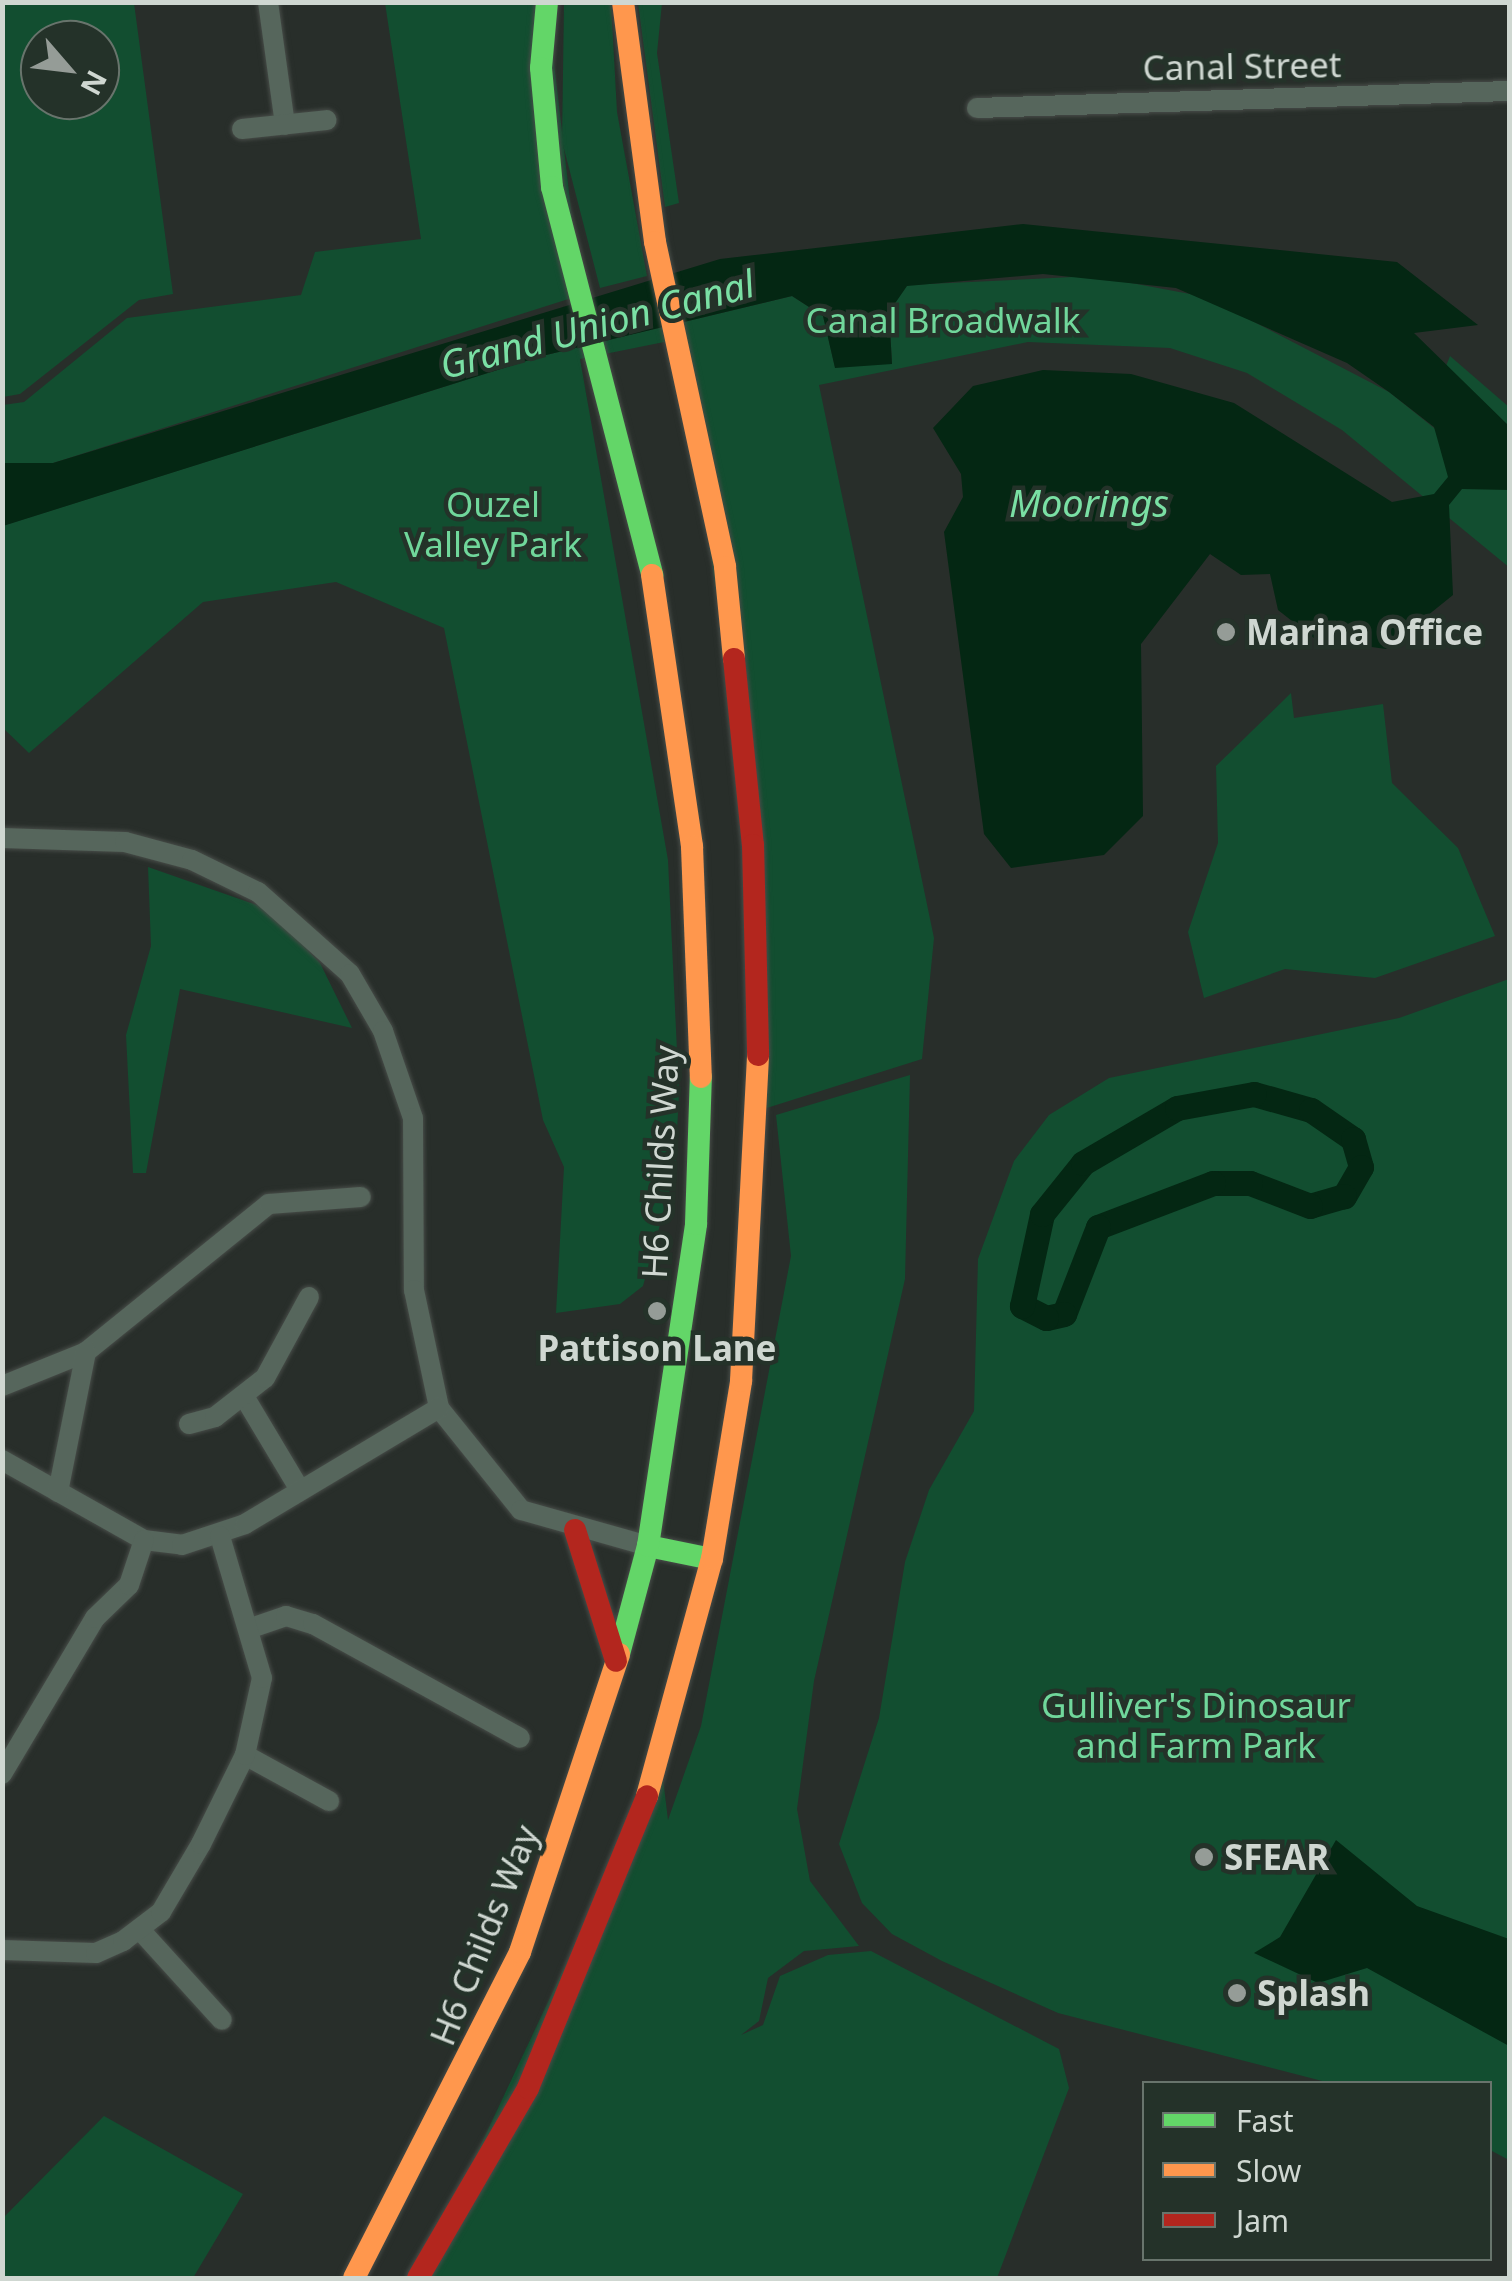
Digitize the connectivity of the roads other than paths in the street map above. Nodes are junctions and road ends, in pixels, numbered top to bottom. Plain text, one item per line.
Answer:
1 (268, 2) edge
2 (547, 2) edge
3 (623, 2) edge
4 (1510, 91) edge
5 (977, 108) dead end
6 (327, 120) dead end
7 (284, 124) junction
8 (242, 130) dead end
9 (2, 838) edge
10 (361, 1196) dead end
11 (309, 1298) dead end
12 (86, 1352) junction
13 (2, 1386) edge
14 (246, 1398) junction
15 (440, 1408) junction
16 (189, 1424) dead end
17 (2, 1460) edge
18 (300, 1490) junction
19 (58, 1492) junction
20 (575, 1530) junction
21 (220, 1536) junction
22 (144, 1540) junction
23 (648, 1546) junction
24 (712, 1559) junction
25 (254, 1627) junction
26 (617, 1664) junction
27 (520, 1738) dead end
28 (245, 1755) junction
29 (2, 1774) edge
30 (330, 1802) dead end
31 (141, 1931) junction
32 (2, 1950) edge
33 (222, 2020) dead end
34 (354, 2278) edge
35 (418, 2278) edge

1 - 7 street
2 - 23 street, H6 Childs Way
3 - 24 street
4 - 5 street, Canal Street
6 - 7 street
7 - 8 street
9 - 15 street
10 - 12 street
11 - 14 street
12 - 13 street
12 - 19 street
14 - 16 street
14 - 18 street
15 - 18 street
15 - 20 street
17 - 19 street
18 - 21 street
19 - 22 street
20 - 23 street
20 - 26 street
21 - 22 street
21 - 25 street
22 - 29 street
23 - 24 street
23 - 26 street, H6 Childs Way
24 - 35 street
25 - 27 street
25 - 28 street
26 - 34 street, H6 Childs Way
28 - 30 street
28 - 31 street
31 - 32 street
31 - 33 street

